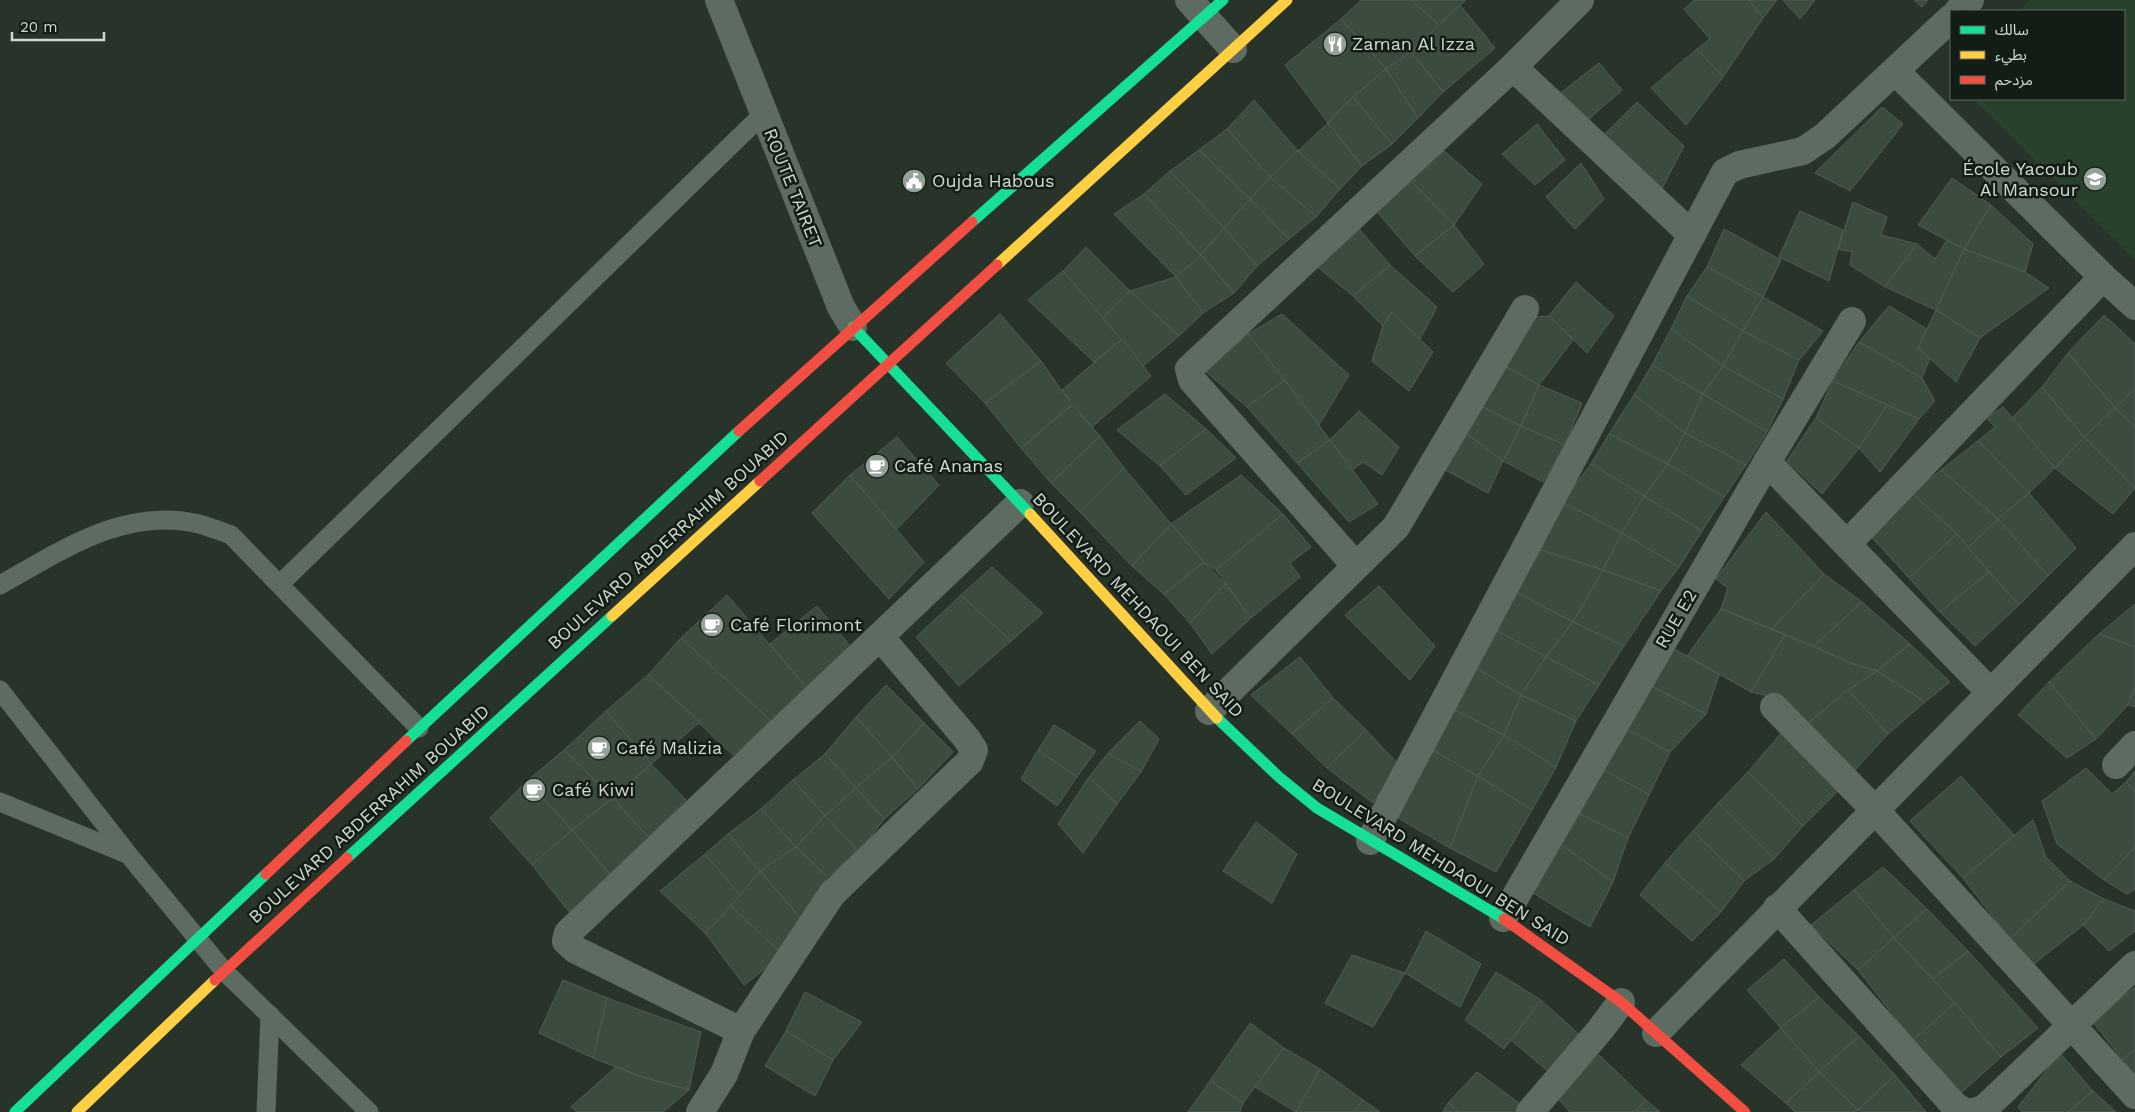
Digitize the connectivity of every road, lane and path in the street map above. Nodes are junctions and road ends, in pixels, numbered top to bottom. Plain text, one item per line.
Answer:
1 (719, 0) edge
2 (1287, 0) edge
3 (1580, 0) edge
4 (1970, 0) edge
5 (1206, 6) edge
6 (1959, 10) edge
7 (1950, 19) edge
8 (1233, 49) junction
9 (1512, 67) junction
10 (1896, 72) junction
11 (762, 114) junction
12 (1692, 235) junction
13 (2103, 277) junction
14 (2135, 306) edge
15 (1525, 309) dead end
16 (1852, 321) dead end
17 (853, 327) junction
18 (887, 364) junction
19 (1767, 462) junction
20 (1020, 503) junction
21 (1846, 544) junction
22 (2135, 546) edge
23 (1355, 565) junction
24 (280, 584) junction
25 (0, 585) edge
26 (881, 638) junction
27 (0, 690) edge
28 (1991, 693) junction
29 (1774, 707) dead end
30 (1209, 711) junction
31 (418, 728) junction
32 (2135, 745) edge
33 (2116, 765) dead end
34 (0, 802) edge
35 (1875, 810) junction
36 (1370, 841) junction
37 (128, 854) junction
38 (1777, 908) junction
39 (1503, 918) junction
40 (197, 939) junction
41 (2135, 965) edge
42 (224, 971) junction
43 (1621, 1002) junction
44 (270, 1015) junction
45 (2071, 1026) junction
46 (741, 1031) junction
47 (1656, 1034) junction
48 (2135, 1095) edge
49 (15, 1112) edge
50 (77, 1112) edge
51 (266, 1112) edge
52 (369, 1112) edge
53 (700, 1112) edge
54 (1530, 1112) edge
55 (1745, 1112) edge
56 (1964, 1112) edge
57 (1973, 1112) edge

1 - 11 street, ROUTE TAIRET
2 - 8 main road, BOULEVARD ABDERRAHIM BOUABID
3 - 9 street
4 - 6 street
5 - 8 street
5 - 17 main road, BOULEVARD ABDERRAHIM BOUABID
7 - 10 street
8 - 18 main road, BOULEVARD ABDERRAHIM BOUABID
9 - 12 street
9 - 23 street
10 - 12 street
10 - 13 street
11 - 17 street, ROUTE TAIRET
11 - 24 lane
12 - 36 street
13 - 14 street
13 - 21 street
15 - 23 street
16 - 19 street, RUE E2
17 - 18 main road, ROUTE TAIRET
17 - 31 main road, BOULEVARD ABDERRAHIM BOUABID
18 - 20 main road, BOULEVARD MEHDAOUI BEN SAID
18 - 42 main road, BOULEVARD ABDERRAHIM BOUABID
19 - 21 street
19 - 39 street, RUE E2
20 - 26 street
20 - 30 main road, BOULEVARD MEHDAOUI BEN SAID
21 - 28 street
22 - 28 street
23 - 30 street
24 - 25 lane
24 - 31 lane
26 - 46 street
26 - 46 street
27 - 37 lane
28 - 35 street
29 - 35 street
30 - 36 main road, BOULEVARD MEHDAOUI BEN SAID
31 - 40 main road, BOULEVARD ABDERRAHIM BOUABID
32 - 33 street
34 - 37 lane
35 - 38 street
35 - 45 street
36 - 39 main road, BOULEVARD MEHDAOUI BEN SAID
37 - 40 lane
38 - 47 street
38 - 56 street
39 - 43 main road, BOULEVARD MEHDAOUI BEN SAID
40 - 42 lane
40 - 49 main road, BOULEVARD ABDERRAHIM BOUABID
41 - 45 street
42 - 44 lane
42 - 50 main road, BOULEVARD ABDERRAHIM BOUABID
43 - 47 main road, BOULEVARD MEHDAOUI BEN SAID
43 - 54 street
44 - 51 lane
44 - 52 lane
45 - 48 street
45 - 57 street
46 - 53 street
47 - 55 main road, BOULEVARD MEHDAOUI BEN SAID

